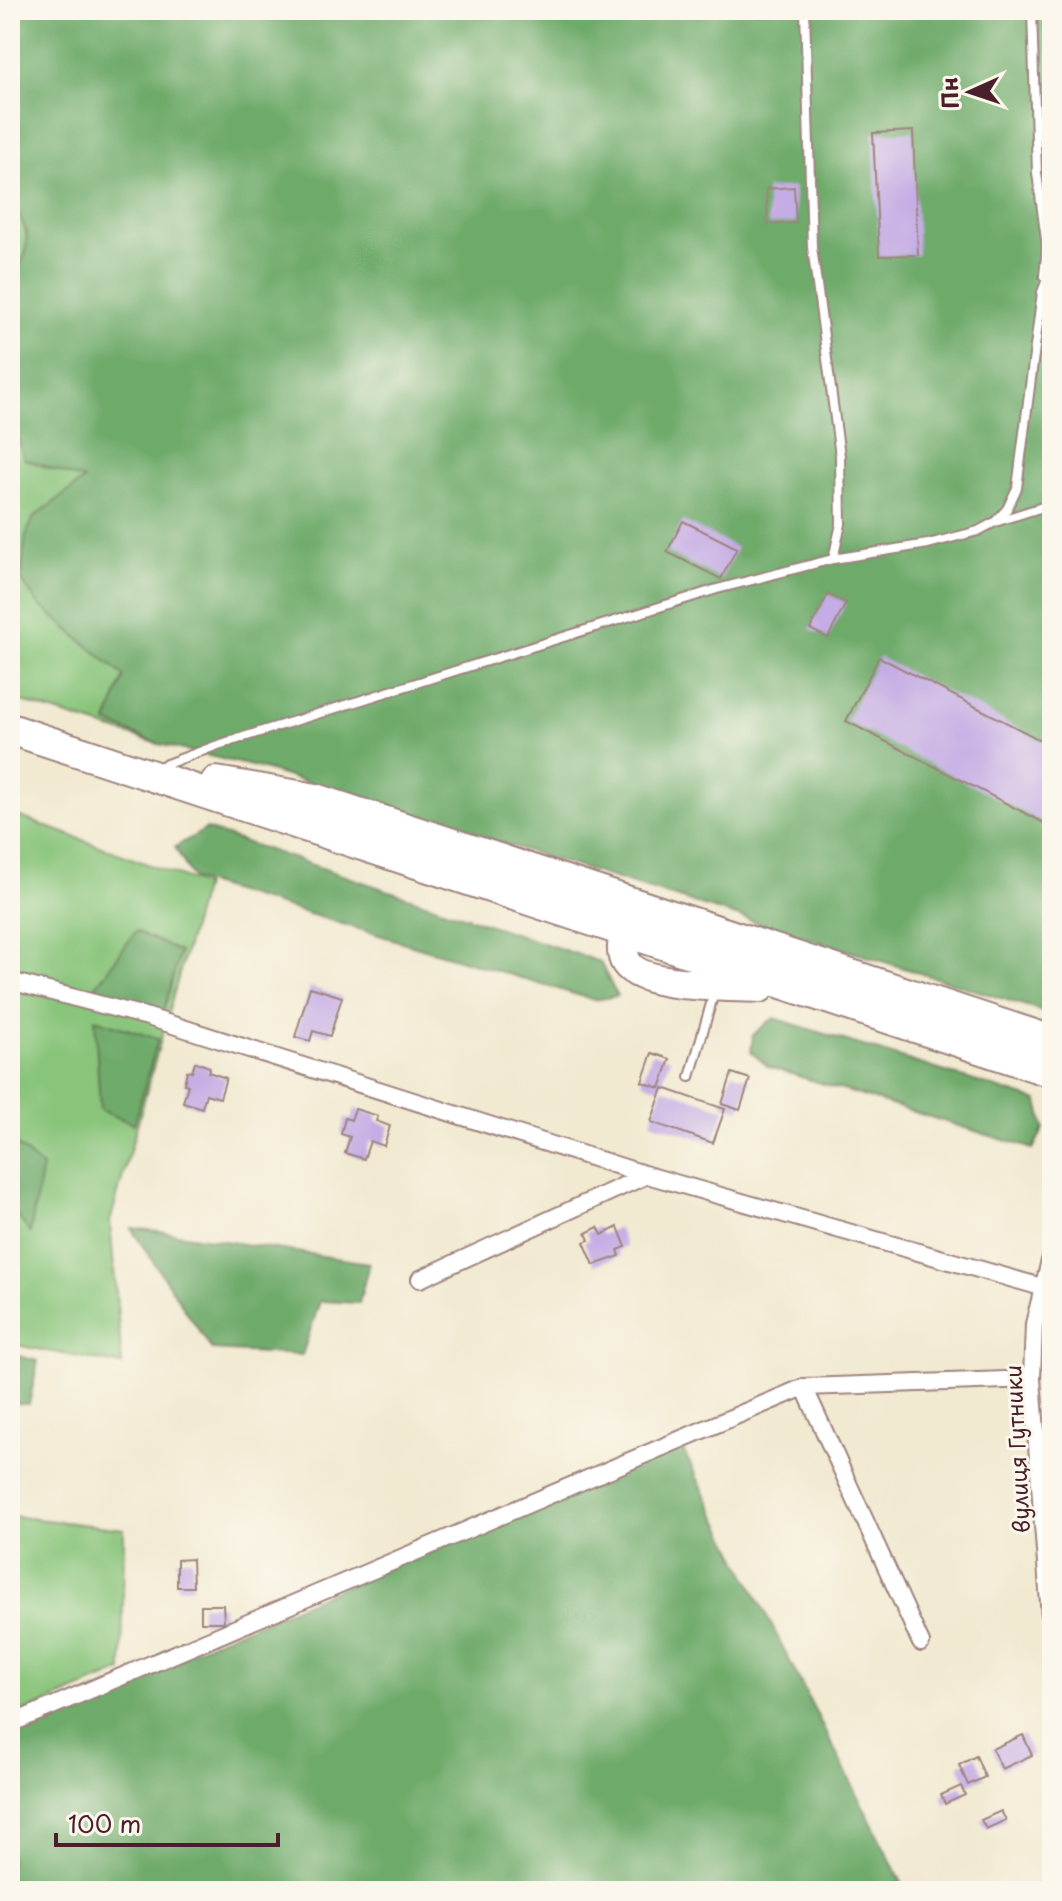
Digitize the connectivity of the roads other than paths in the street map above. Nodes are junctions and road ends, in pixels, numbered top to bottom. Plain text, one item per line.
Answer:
1 (805, 10) edge
2 (1032, 10) edge
3 (1052, 267) edge
4 (1042, 292) junction
5 (1052, 504) edge
6 (995, 522) junction
7 (833, 559) junction
8 (10, 729) edge
9 (108, 762) junction
10 (151, 770) junction
11 (636, 903) junction
12 (626, 931) junction
13 (10, 981) edge
14 (716, 984) junction
15 (801, 990) junction
16 (1052, 1041) edge
17 (1052, 1072) edge
18 (690, 1077) dead end
19 (647, 1175) junction
20 (1052, 1253) edge
21 (420, 1279) dead end
22 (1047, 1289) edge
23 (1032, 1379) junction
24 (804, 1387) junction
25 (1052, 1637) edge
26 (921, 1643) dead end
27 (1052, 1643) edge
28 (10, 1724) edge

1 - 7 lane
2 - 4 lane
3 - 4 lane
4 - 6 lane
5 - 6 lane
6 - 7 lane
7 - 10 lane
8 - 9 highway
9 - 10 highway
9 - 12 highway
10 - 11 highway
11 - 12 highway
11 - 16 highway
12 - 14 highway
12 - 15 highway
13 - 19 street
14 - 15 highway
14 - 18 lane
15 - 17 highway
19 - 21 street
19 - 22 street
20 - 22 street, вулиця Гутники
22 - 23 street, вулиця Гутники
23 - 24 street
23 - 25 street, вулиця Гутники
24 - 26 street
24 - 28 street
25 - 27 street, вулиця Гутники

